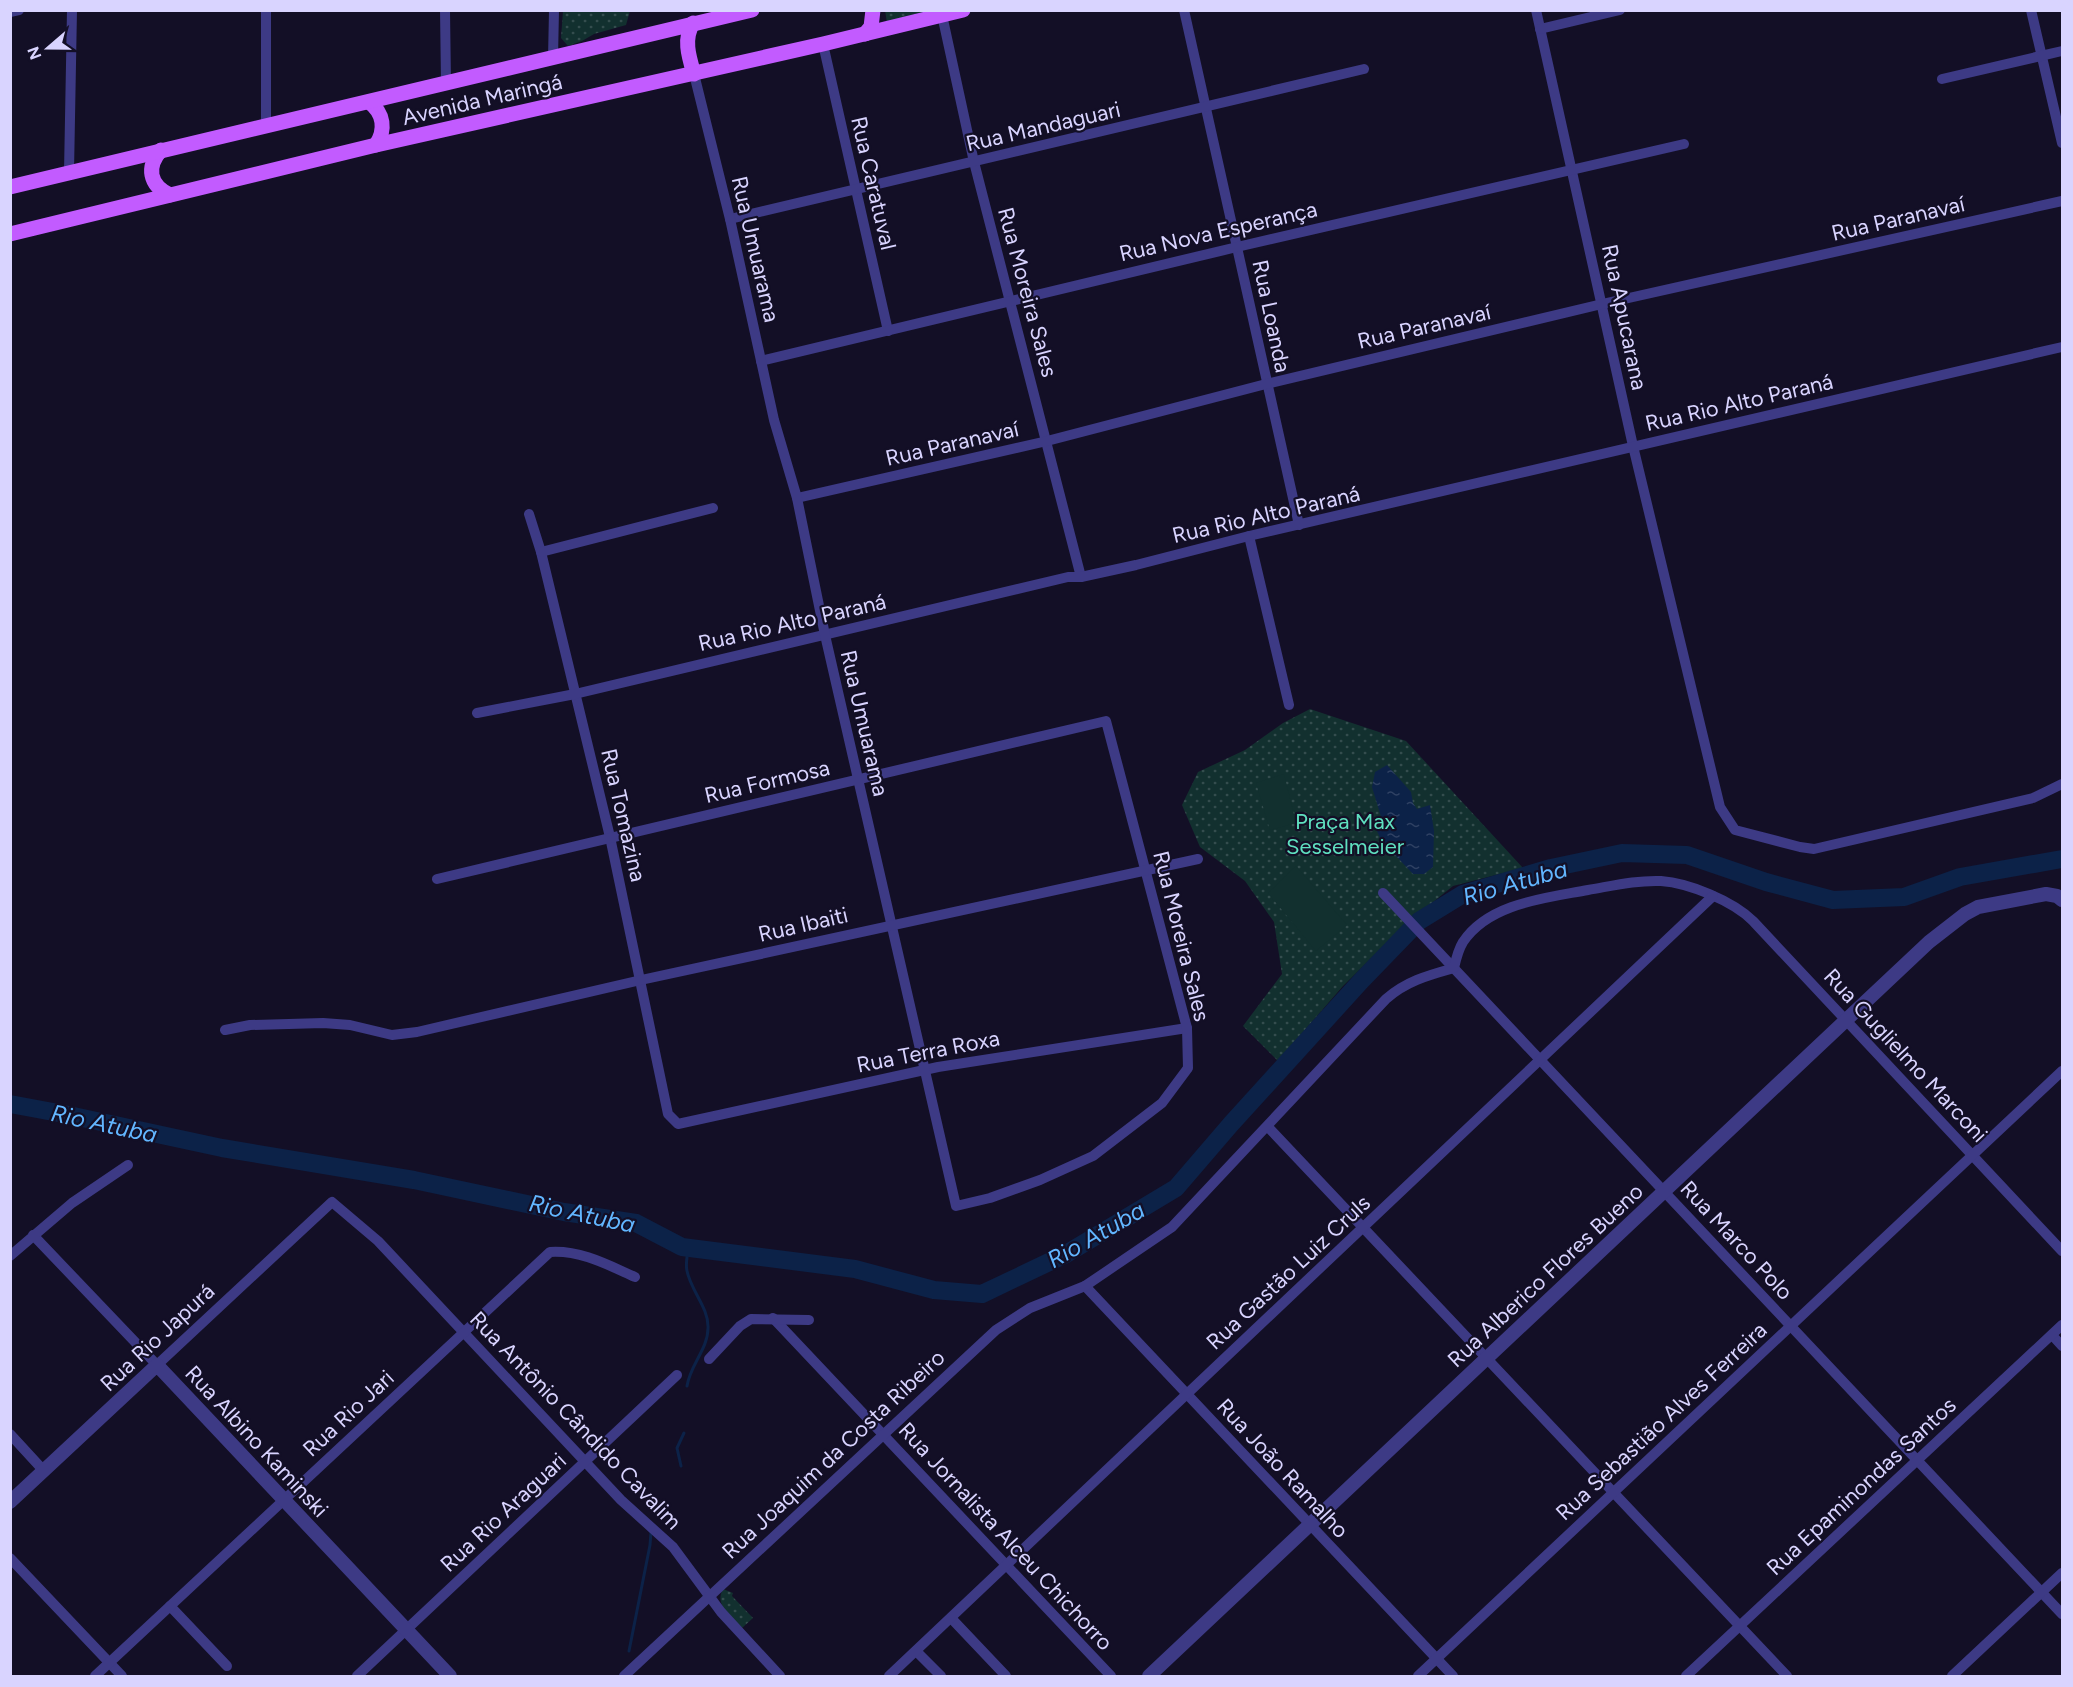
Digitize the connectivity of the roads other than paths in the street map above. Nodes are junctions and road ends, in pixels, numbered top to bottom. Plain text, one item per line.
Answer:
1 (19, 10) edge
2 (72, 10) edge
3 (266, 10) edge
4 (445, 10) edge
5 (554, 10) edge
6 (752, 10) edge
7 (873, 10) edge
8 (963, 10) edge
9 (1184, 10) edge
10 (1536, 10) edge
11 (1620, 10) edge
12 (2031, 10) edge
13 (10, 12) edge
14 (942, 15) junction
15 (693, 24) junction
16 (1540, 29) junction
17 (865, 34) junction
18 (823, 44) junction
19 (2062, 51) edge
20 (2041, 56) junction
21 (553, 58) junction
22 (1364, 69) dead end
23 (694, 74) junction
24 (1942, 79) dead end
25 (446, 83) junction
26 (369, 102) junction
27 (1206, 108) junction
28 (266, 126) junction
29 (2062, 143) edge
30 (1684, 144) dead end
31 (376, 145) junction
32 (161, 150) junction
33 (974, 162) junction
34 (1572, 170) junction
35 (69, 172) junction
36 (10, 187) edge
37 (856, 190) junction
38 (170, 195) junction
39 (2062, 201) edge
40 (730, 219) junction
41 (10, 234) edge
42 (1237, 247) junction
43 (1010, 300) junction
44 (1602, 304) junction
45 (888, 331) junction
46 (2062, 347) edge
47 (761, 361) junction
48 (1266, 384) junction
49 (1047, 441) junction
50 (1633, 446) junction
51 (797, 498) junction
52 (712, 508) dead end
53 (529, 514) dead end
54 (1299, 525) junction
55 (1249, 536) junction
56 (541, 552) junction
57 (1081, 577) junction
58 (825, 635) junction
59 (575, 693) junction
60 (1289, 705) dead end
61 (477, 714) dead end
62 (1106, 721) joint
63 (858, 780) junction
64 (2062, 784) edge
65 (610, 837) junction
66 (1198, 858) dead end
67 (1146, 869) junction
68 (437, 879) dead end
69 (1383, 893) dead end
70 (1713, 896) junction
71 (2060, 898) edge
72 (893, 924) junction
73 (1454, 968) junction
74 (641, 980) junction
75 (1846, 1020) junction
76 (1187, 1028) junction
77 (225, 1030) dead end
78 (1541, 1060) junction
79 (925, 1069) junction
80 (2062, 1071) edge
81 (678, 1124) joint
82 (1268, 1127) junction
83 (1973, 1155) junction
84 (128, 1165) dead end
85 (1664, 1191) junction
86 (332, 1202) joint
87 (956, 1206) joint
88 (1363, 1228) junction
89 (33, 1235) junction
90 (2062, 1251) edge
91 (10, 1256) edge
92 (635, 1277) dead end
93 (1085, 1286) junction
94 (773, 1318) junction
95 (809, 1320) dead end
96 (2062, 1325) edge
97 (1791, 1326) junction
98 (464, 1332) junction
99 (2052, 1335) junction
100 (2062, 1347) edge
101 (709, 1359) dead end
102 (1487, 1359) junction
103 (157, 1365) junction
104 (677, 1376) dead end
105 (1187, 1394) junction
106 (10, 1434) edge
107 (883, 1435) junction
108 (1918, 1460) junction
109 (585, 1462) junction
110 (44, 1471) junction
111 (1614, 1493) junction
112 (284, 1500) junction
113 (10, 1502) edge
114 (1310, 1525) junction
115 (10, 1558) edge
116 (1006, 1566) junction
117 (2062, 1573) edge
118 (2042, 1592) junction
119 (709, 1596) junction
120 (171, 1606) junction
121 (2062, 1614) edge
122 (951, 1618) junction
123 (1740, 1626) junction
124 (406, 1630) junction
125 (916, 1651) junction
126 (1437, 1659) junction
127 (109, 1663) junction
128 (227, 1666) dead end
129 (95, 1677) edge
130 (122, 1677) edge
131 (357, 1677) edge
132 (450, 1677) edge
133 (624, 1677) edge
134 (780, 1677) edge
135 (889, 1677) edge
136 (941, 1677) edge
137 (1006, 1677) edge
138 (1111, 1677) edge
139 (1149, 1677) edge
140 (1418, 1677) edge
141 (1453, 1677) edge
142 (1686, 1677) edge
143 (1788, 1677) edge
144 (1952, 1677) edge

1 - 13 street
2 - 35 street
3 - 28 street
4 - 25 street
5 - 21 street
6 - 15 main road, Avenida Maringá
7 - 17 main road
8 - 14 main road, Avenida Maringá
9 - 27 street, Rua Loanda
10 - 16 street, Rua Apucarana
11 - 16 street
12 - 20 street
14 - 17 main road, Avenida Maringá
14 - 33 street, Rua Moreira Sales
15 - 21 main road, Avenida Maringá
15 - 23 main road
16 - 34 street, Rua Apucarana
17 - 18 main road, Avenida Maringá
18 - 23 main road, Avenida Maringá
18 - 37 street, Rua Caratuval
19 - 20 street
20 - 24 street
20 - 29 street
21 - 25 main road, Avenida Maringá
22 - 27 street, Rua Mandaguari
23 - 31 main road, Avenida Maringá
23 - 40 street, Rua Umuarama
25 - 26 main road, Avenida Maringá
26 - 28 main road, Avenida Maringá
26 - 31 main road
27 - 33 street, Rua Mandaguari
27 - 42 street, Rua Loanda
28 - 32 main road, Avenida Maringá
30 - 34 street, Rua Nova Esperança
31 - 38 main road, Avenida Maringá
32 - 35 main road, Avenida Maringá
32 - 38 main road
33 - 37 street, Rua Mandaguari
33 - 43 street, Rua Moreira Sales
34 - 42 street, Rua Nova Esperança
34 - 44 street, Rua Apucarana
35 - 36 main road, Avenida Maringá
37 - 40 street, Rua Mandaguari
37 - 45 street, Rua Caratuval
38 - 41 main road, Avenida Maringá
39 - 44 street, Rua Paranavaí
40 - 47 street, Rua Umuarama
42 - 43 street, Rua Nova Esperança
42 - 48 street, Rua Loanda
43 - 45 street, Rua Nova Esperança
43 - 49 street, Rua Moreira Sales
44 - 48 street, Rua Paranavaí
44 - 50 street, Rua Apucarana
45 - 47 street, Rua Nova Esperança
46 - 50 street, Rua Rio Alto Paraná
47 - 51 street, Rua Umuarama
48 - 49 street, Rua Paranavaí
48 - 54 street, Rua Loanda
49 - 51 street, Rua Paranavaí
49 - 57 street, Rua Moreira Sales
50 - 54 street, Rua Rio Alto Paraná
50 - 64 street, Rua Apucarana
51 - 58 street, Rua Umuarama
52 - 56 street
53 - 56 street, Rua Tomazina
54 - 55 street, Rua Rio Alto Paraná
55 - 57 street, Rua Rio Alto Paraná
55 - 60 street
56 - 59 street, Rua Tomazina
57 - 58 street, Rua Rio Alto Paraná
58 - 59 street, Rua Rio Alto Paraná
58 - 63 street, Rua Umuarama
59 - 61 street, Rua Rio Alto Paraná
59 - 65 street, Rua Tomazina
62 - 63 street, Rua Formosa
62 - 67 street, Rua Moreira Sales
63 - 65 street, Rua Formosa
63 - 72 street, Rua Umuarama
65 - 68 street, Rua Formosa
65 - 74 street, Rua Tomazina
66 - 67 street, Rua Ibaiti
67 - 72 street, Rua Ibaiti
67 - 76 street, Rua Moreira Sales
69 - 73 street, Rua Marco Polo
70 - 73 street, Rua Guglielmo Marconi
70 - 75 street, Rua Guglielmo Marconi
70 - 78 street, Rua Gastão Luiz Cruls
71 - 75 street, Rua Alberico Flores Bueno
72 - 74 street, Rua Ibaiti
72 - 79 street, Rua Umuarama
73 - 78 street, Rua Marco Polo
73 - 82 street, Rua Joaquim da Costa Ribeiro
74 - 77 street, Rua Ibaiti
74 - 81 street, Rua Tomazina
75 - 83 street, Rua Guglielmo Marconi
75 - 85 street, Rua Alberico Flores Bueno
76 - 79 street, Rua Terra Roxa
76 - 87 street, Rua Moreira Sales
78 - 85 street, Rua Marco Polo
78 - 88 street, Rua Gastão Luiz Cruls
79 - 81 street, Rua Terra Roxa
79 - 87 street, Rua Umuarama
80 - 83 street, Rua Sebastião Alves Ferreira
82 - 88 street
82 - 93 street, Rua Joaquim da Costa Ribeiro
83 - 90 street, Rua Guglielmo Marconi
83 - 97 street, Rua Sebastião Alves Ferreira
84 - 89 street
85 - 97 street, Rua Marco Polo
85 - 102 street, Rua Alberico Flores Bueno
86 - 98 street, Rua Antônio Cândido Cavalim
86 - 103 street, Rua Rio Japurá
88 - 102 street
88 - 105 street, Rua Gastão Luiz Cruls
89 - 91 street
89 - 103 street, Rua Albino Kaminski
92 - 98 street, Rua Rio Jari
93 - 105 street, Rua João Ramalho
93 - 107 street, Rua Joaquim da Costa Ribeiro
94 - 95 street
94 - 101 street
94 - 107 street, Rua Jornalista Alceu Chichorro
96 - 99 street, Rua Epaminondas Santos
97 - 108 street, Rua Marco Polo
97 - 111 street, Rua Sebastião Alves Ferreira
98 - 109 street, Rua Antônio Cândido Cavalim
98 - 112 street, Rua Rio Jari
99 - 100 street
99 - 108 street, Rua Epaminondas Santos
102 - 111 street
102 - 114 street, Rua Alberico Flores Bueno
103 - 110 street, Rua Rio Japurá
103 - 112 street, Rua Albino Kaminski
104 - 109 street, Rua Rio Araguari
105 - 114 street, Rua João Ramalho
105 - 116 street, Rua Gastão Luiz Cruls
106 - 110 street
107 - 116 street, Rua Jornalista Alceu Chichorro
107 - 119 street, Rua Joaquim da Costa Ribeiro
108 - 118 street, Rua Marco Polo
108 - 123 street, Rua Epaminondas Santos
109 - 119 street, Rua Antônio Cândido Cavalim
109 - 124 street, Rua Rio Araguari
110 - 113 street, Rua Rio Japurá
111 - 123 street
111 - 126 street, Rua Sebastião Alves Ferreira
112 - 120 street, Rua Rio Jari
112 - 124 street, Rua Albino Kaminski
114 - 126 street, Rua João Ramalho
114 - 139 street, Rua Alberico Flores Bueno
115 - 127 street
116 - 122 street, Rua Gastão Luiz Cruls
116 - 138 street, Rua Jornalista Alceu Chichorro
117 - 118 street
118 - 121 street, Rua Marco Polo
118 - 144 street
119 - 133 street, Rua Joaquim da Costa Ribeiro
119 - 134 street, Rua Antônio Cândido Cavalim
120 - 127 street, Rua Rio Jari
120 - 128 street
122 - 125 street, Rua Gastão Luiz Cruls
122 - 137 street
123 - 142 street, Rua Epaminondas Santos
123 - 143 street
124 - 131 street, Rua Rio Araguari
124 - 132 street, Rua Albino Kaminski
125 - 135 street, Rua Gastão Luiz Cruls
125 - 136 street
126 - 140 street, Rua Sebastião Alves Ferreira
126 - 141 street, Rua João Ramalho
127 - 129 street, Rua Rio Jari
127 - 130 street

